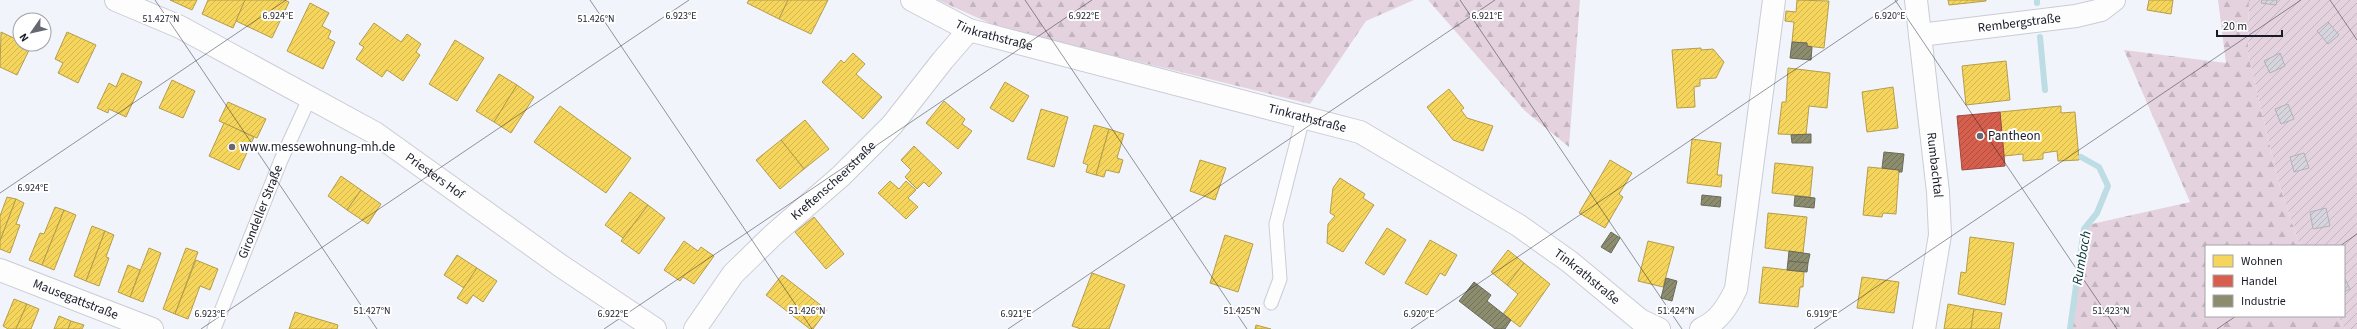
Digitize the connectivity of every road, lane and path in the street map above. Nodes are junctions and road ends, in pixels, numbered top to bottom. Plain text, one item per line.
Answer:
1 (116, 0) edge
2 (912, 0) edge
3 (1774, 0) edge
4 (1916, 0) edge
5 (2114, 0) edge
6 (969, 30) junction
7 (1920, 35) junction
8 (310, 97) junction
9 (1303, 118) junction
10 (0, 270) edge
11 (1271, 303) dead end
12 (152, 329) edge
13 (214, 329) edge
14 (655, 329) edge
15 (695, 329) edge
16 (1659, 329) edge
17 (1700, 329) edge
18 (1924, 329) edge

1 - 8 street, Priesters Hof
2 - 6 street, Tinkrathstraße
3 - 17 street
4 - 7 street, Rumbachtal
5 - 7 street, Rembergstraße
6 - 9 street, Tinkrathstraße
6 - 15 street, Kreftenscheerstraße
7 - 18 street, Rumbachtal
8 - 13 lane, Girondeller Straße
8 - 14 street, Priesters Hof
9 - 11 lane
9 - 16 street, Tinkrathstraße
10 - 12 street, Mausegattstraße

